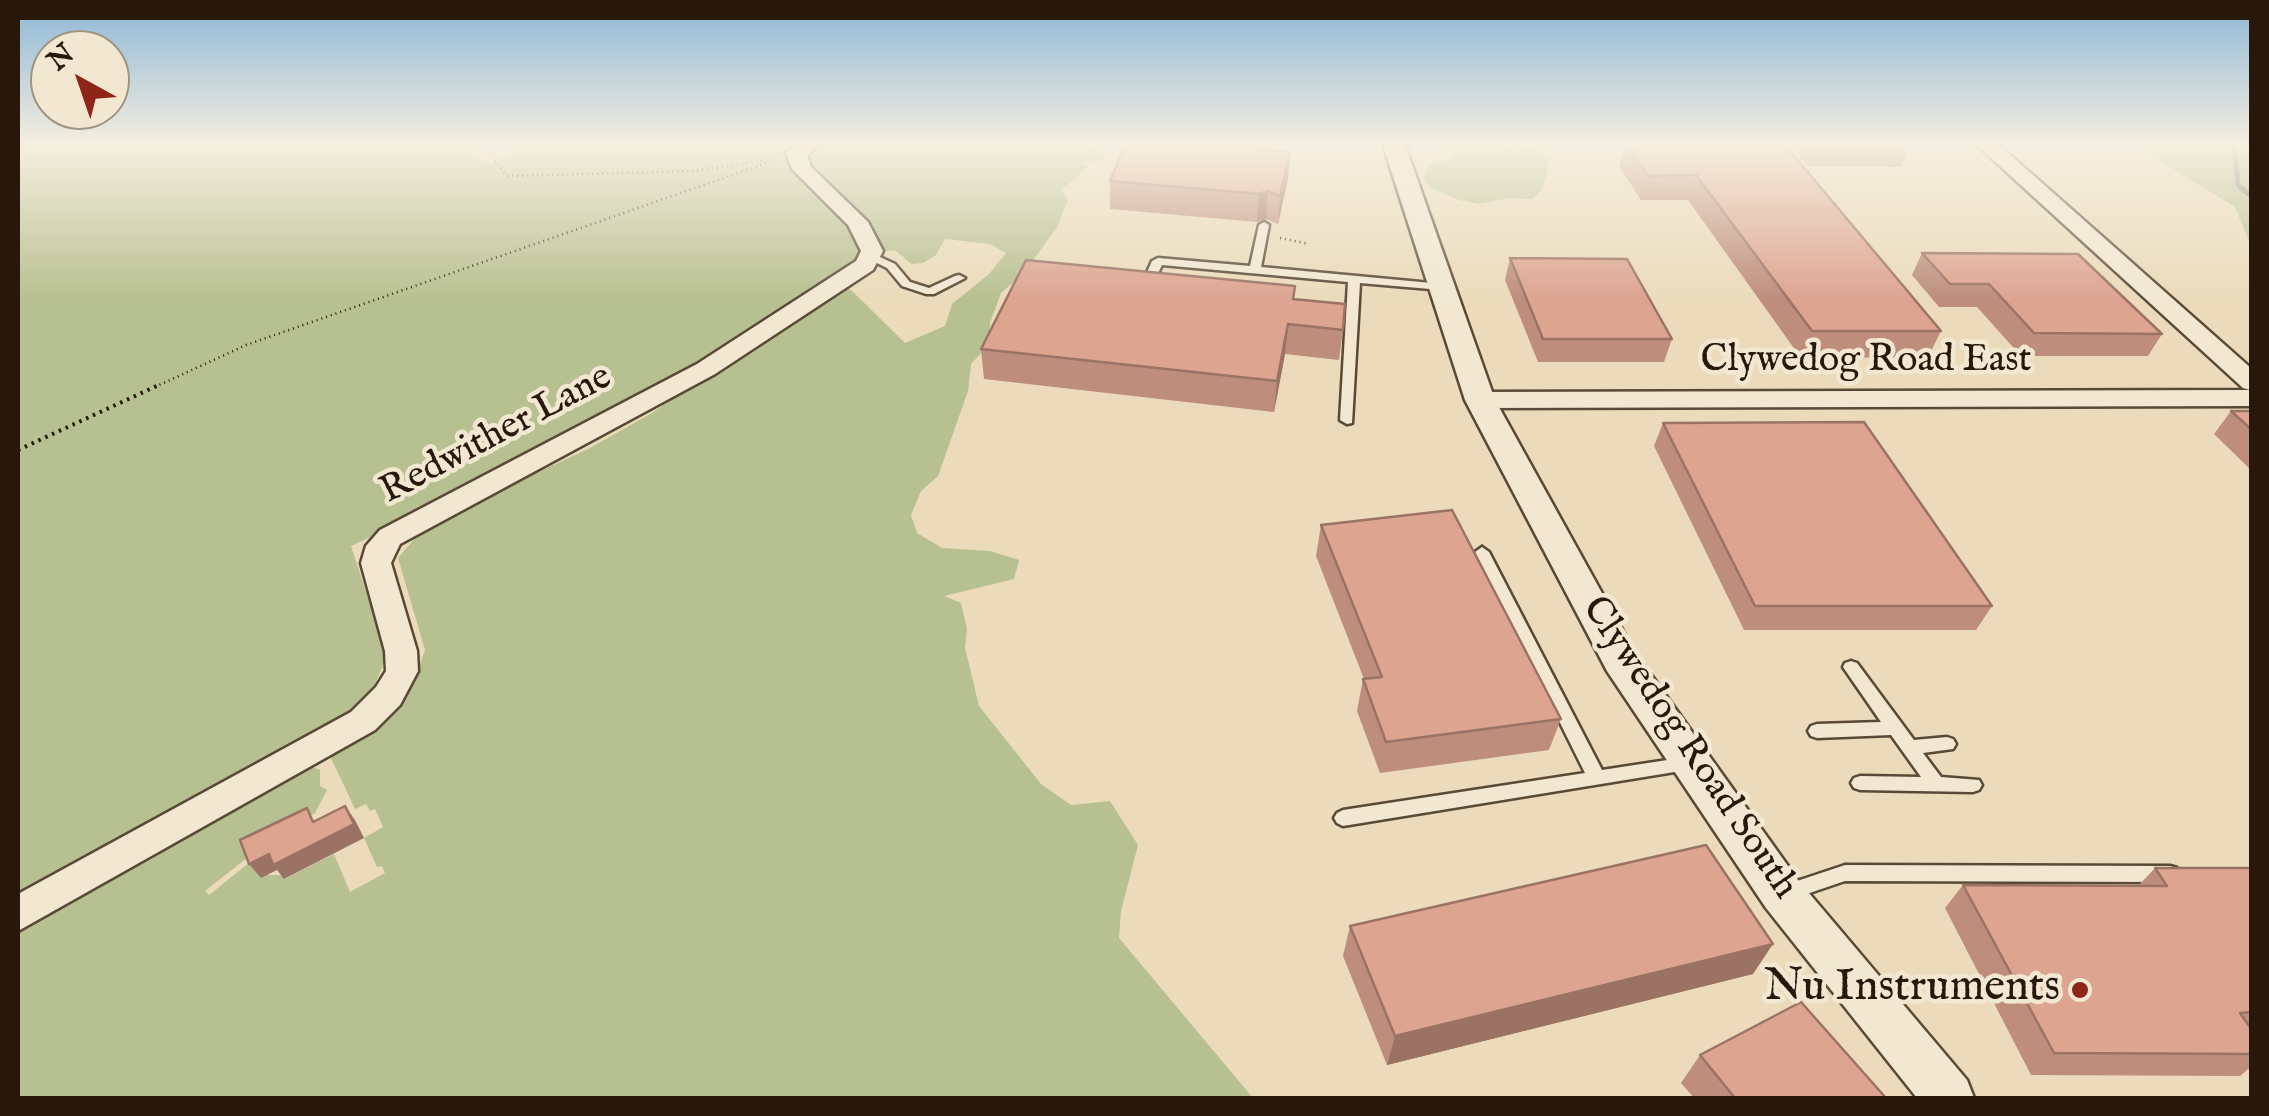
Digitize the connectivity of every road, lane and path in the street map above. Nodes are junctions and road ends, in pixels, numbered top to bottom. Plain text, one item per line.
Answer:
1 (666, 197) edge
2 (831, 197) edge
3 (1412, 197) edge
4 (2045, 197) edge
5 (1264, 229) joint
6 (1310, 244) dead end
7 (870, 255) junction
8 (1255, 270) junction
9 (958, 278) dead end
10 (1354, 279) junction
11 (1134, 286) edge
12 (1442, 287) junction
13 (930, 292) junction
14 (934, 308) dead end
15 (2252, 383) edge
16 (2252, 398) edge
17 (1480, 400) junction
18 (1347, 420) dead end
19 (18, 450) edge
20 (1482, 552) dead end
21 (1851, 667) dead end
22 (1897, 728) junction
23 (1817, 731) dead end
24 (1947, 744) dead end
25 (1910, 747) junction
26 (1691, 763) junction
27 (1597, 778) junction
28 (1860, 783) dead end
29 (1936, 784) junction
30 (1973, 785) dead end
31 (1343, 818) dead end
32 (2194, 874) edge
33 (1782, 894) junction
34 (18, 914) edge
35 (1949, 1098) edge

1 - 19 path
2 - 7 street
3 - 12 street, Clywedog Road South
4 - 15 street
5 - 6 path
5 - 8 lane
7 - 13 lane
7 - 34 street, Redwither Lane
8 - 10 lane
8 - 11 lane
9 - 13 lane
10 - 12 lane
10 - 18 lane
12 - 17 street, Clywedog Road South
13 - 14 lane
16 - 17 street, Clywedog Road East
17 - 26 street, Clywedog Road South
20 - 27 lane
21 - 22 lane
22 - 23 lane
22 - 25 lane
24 - 25 lane
25 - 29 lane
26 - 27 lane
26 - 33 street, Clywedog Road South
27 - 31 lane
28 - 29 lane
29 - 30 lane
32 - 33 lane
33 - 35 street, Clywedog Road South

